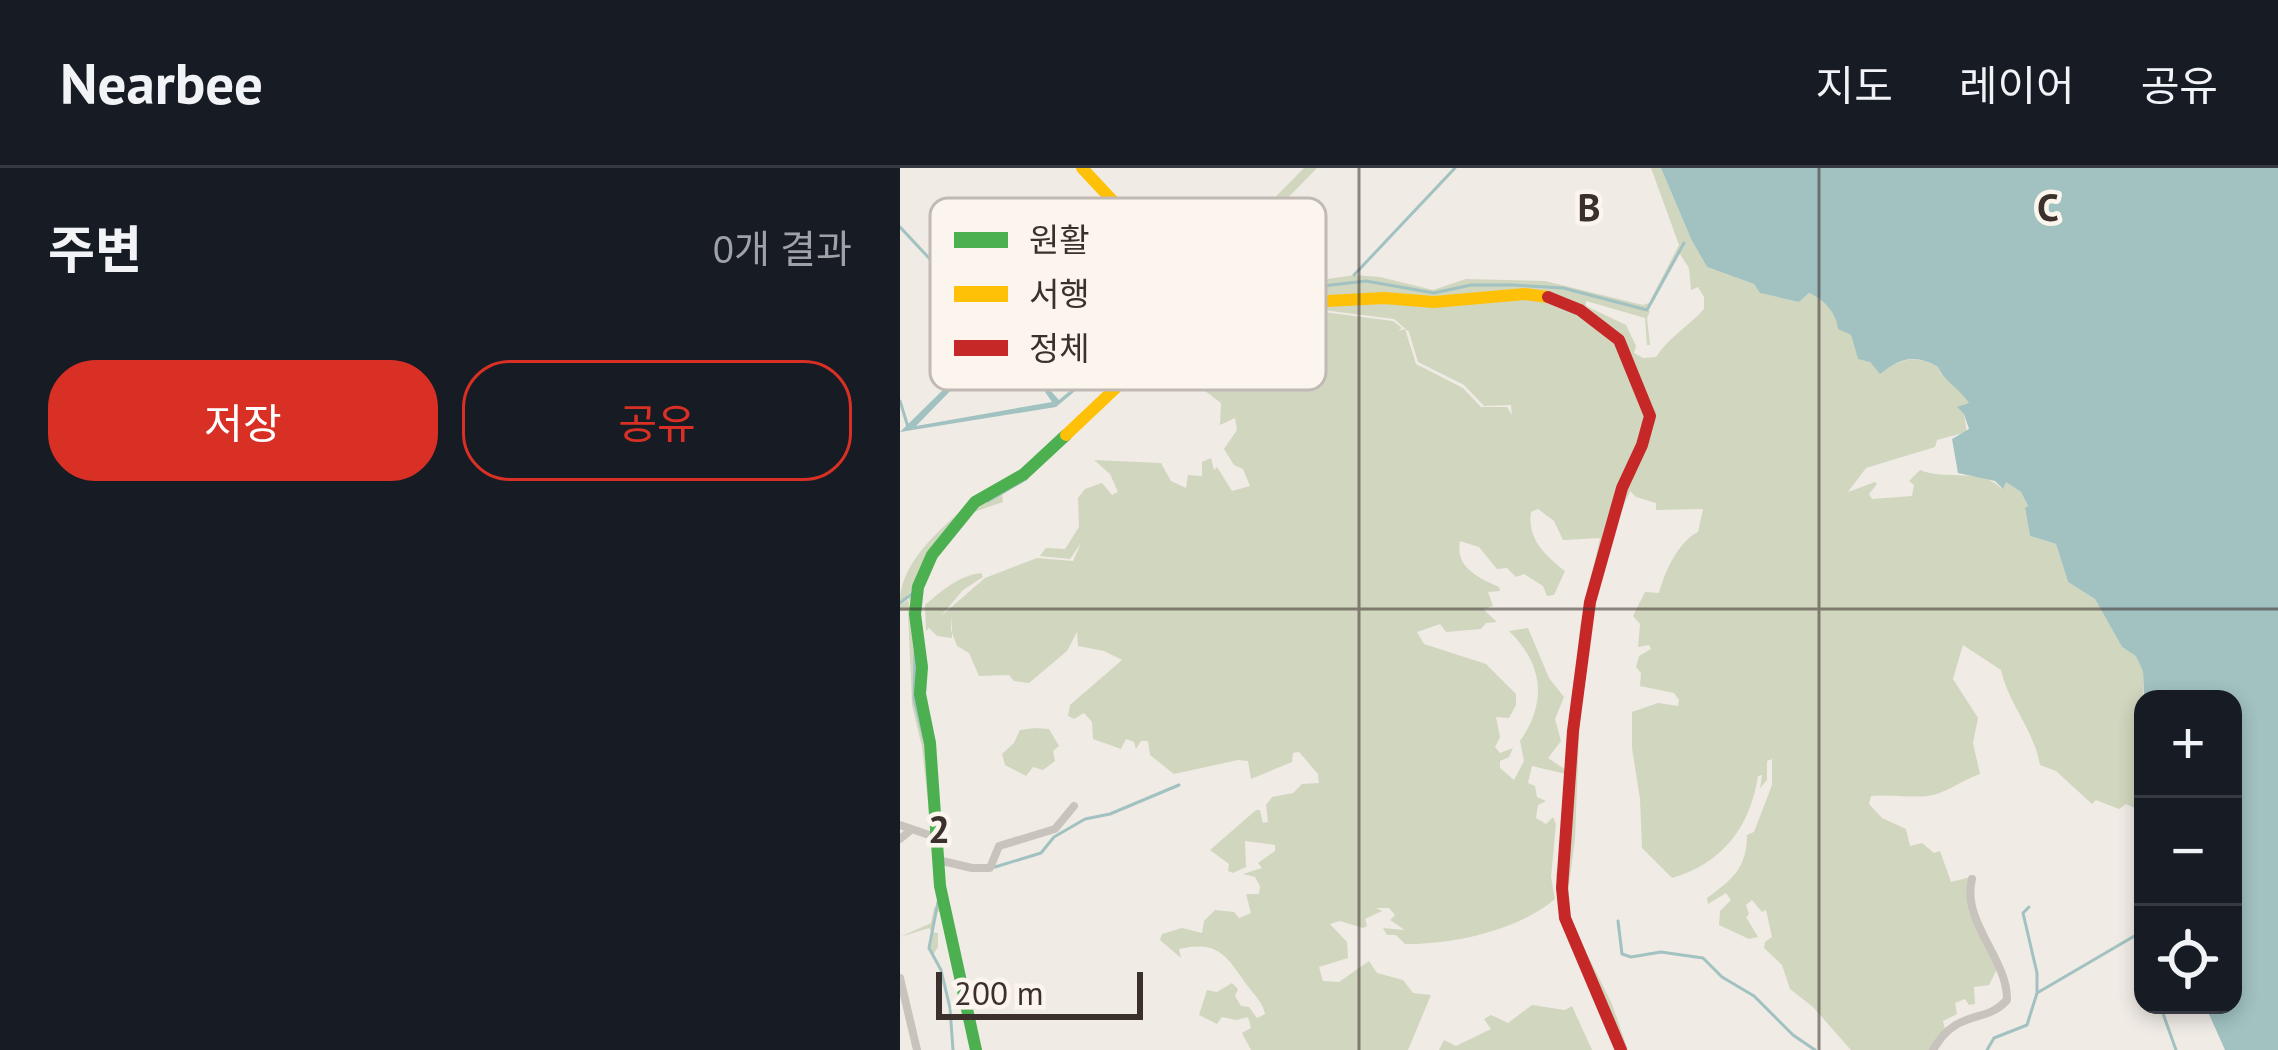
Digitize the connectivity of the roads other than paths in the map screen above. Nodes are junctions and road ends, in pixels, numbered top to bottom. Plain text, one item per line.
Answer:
1 (1082, 168) edge
2 (1109, 198) edge
3 (1326, 300) edge
4 (1114, 390) edge
5 (1074, 806) dead end
6 (900, 825) edge
7 (911, 830) junction
8 (935, 837) junction
9 (900, 839) edge
10 (937, 860) junction
11 (1972, 879) dead end
12 (900, 978) edge
13 (917, 1050) edge
14 (976, 1050) edge
15 (1621, 1050) edge
16 (1933, 1050) edge

1 - 2 street
3 - 15 street
4 - 8 street
5 - 10 street
6 - 7 street
7 - 8 street
7 - 9 street
8 - 10 street
10 - 14 street
11 - 16 street
12 - 13 street

